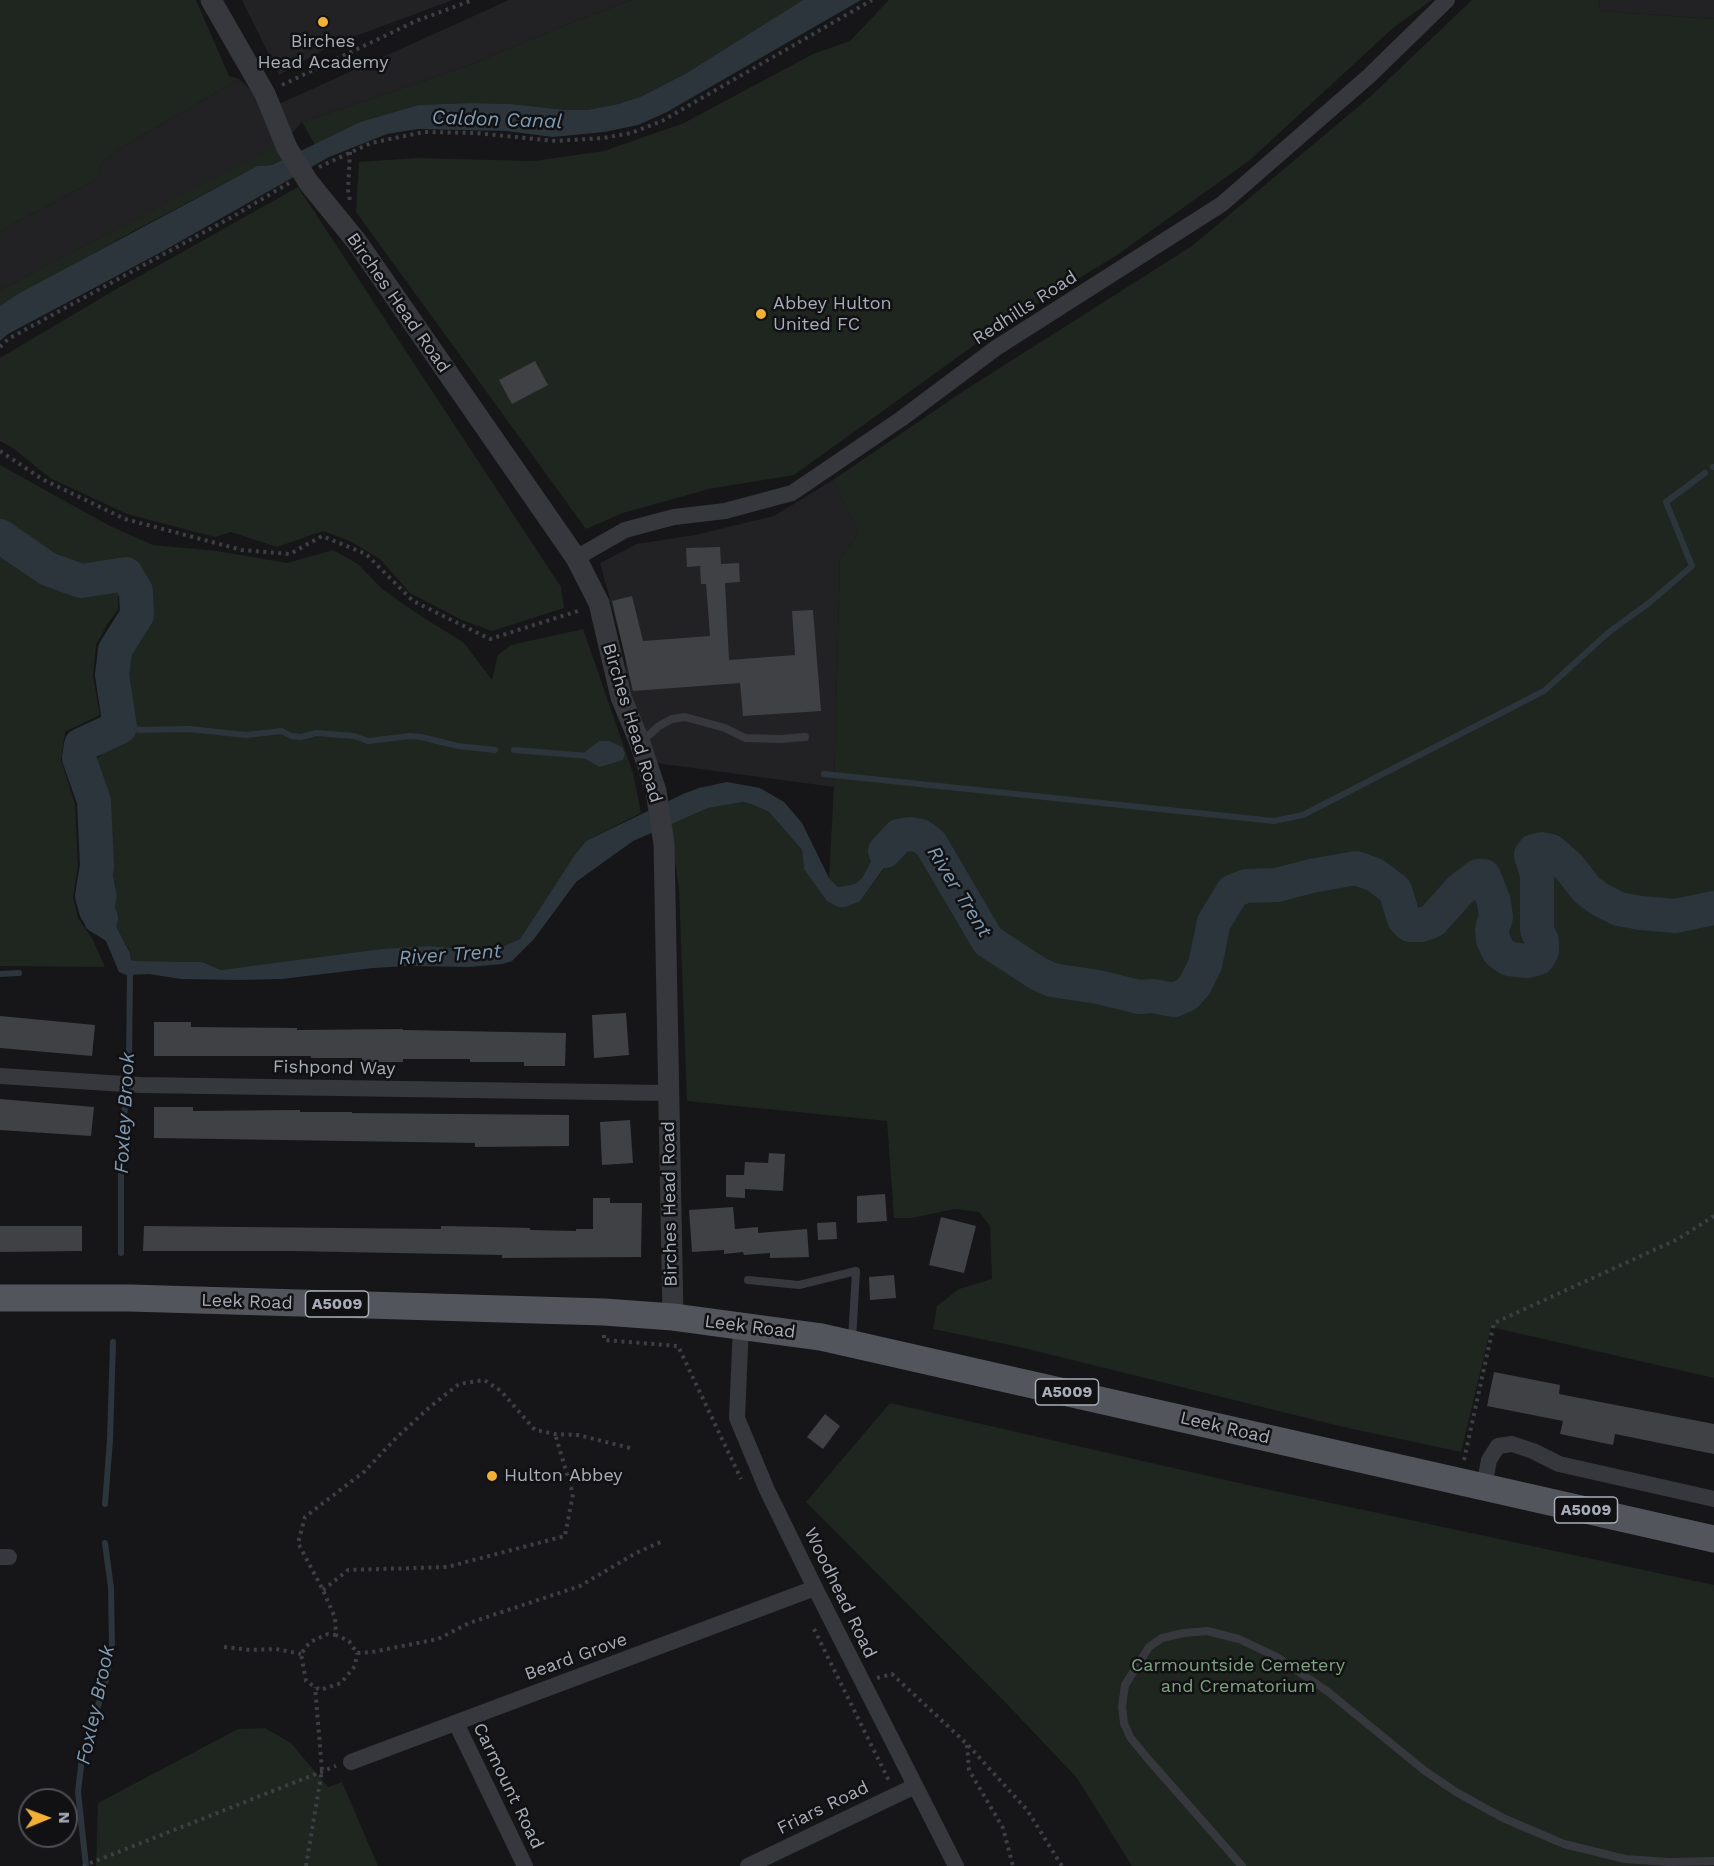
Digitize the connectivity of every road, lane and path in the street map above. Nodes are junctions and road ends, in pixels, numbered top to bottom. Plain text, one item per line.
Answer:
1 (211, 0) edge
2 (472, 0) edge
3 (872, 0) edge
4 (1447, 0) edge
5 (265, 94) junction
6 (350, 151) junction
7 (305, 178) junction
8 (357, 242) junction
9 (0, 347) edge
10 (0, 451) edge
11 (576, 558) junction
12 (599, 603) junction
13 (805, 737) dead end
14 (640, 743) junction
15 (0, 1076) edge
16 (668, 1093) junction
17 (1714, 1216) edge
18 (748, 1280) dead end
19 (0, 1298) edge
20 (604, 1312) junction
21 (673, 1317) junction
22 (741, 1325) junction
23 (852, 1343) junction
24 (555, 1434) junction
25 (630, 1448) dead end
26 (742, 1481) dead end
27 (1471, 1484) junction
28 (1714, 1499) edge
29 (1714, 1539) edge
30 (663, 1541) dead end
31 (815, 1588) junction
32 (323, 1590) junction
33 (813, 1627) dead end
34 (336, 1635) junction
35 (224, 1647) dead end
36 (357, 1653) junction
37 (301, 1654) junction
38 (862, 1682) junction
39 (315, 1687) junction
40 (456, 1723) junction
41 (967, 1744) junction
42 (351, 1762) joint
43 (322, 1770) junction
44 (915, 1786) junction
45 (897, 1795) junction
46 (1714, 1861) edge
47 (83, 1866) edge
48 (306, 1866) edge
49 (525, 1866) edge
50 (748, 1866) edge
51 (956, 1866) edge
52 (1013, 1866) edge
53 (1062, 1866) edge
54 (1242, 1866) edge

1 - 5 street
2 - 5 path
3 - 6 path
4 - 11 street, Redhills Road
5 - 7 street, Birches Head Road, bridge
6 - 7 path
6 - 8 path
7 - 8 street, Birches Head Road
7 - 9 path
8 - 11 street, Birches Head Road
10 - 12 path
11 - 12 street, Birches Head Road
12 - 14 street, Birches Head Road
13 - 14 lane
14 - 16 street, Birches Head Road
15 - 16 street, Fishpond Way
16 - 21 street, Birches Head Road
17 - 27 path
18 - 23 lane
19 - 20 main road, Leek Road / A5009
20 - 21 main road, Leek Road / A5009
20 - 26 path
21 - 22 main road, Leek Road / A5009
22 - 23 main road, Leek Road / A5009
22 - 31 street, Woodhead Road
23 - 27 main road, Leek Road / A5009
24 - 25 path
24 - 32 path
24 - 32 path
27 - 28 street
27 - 29 main road, Leek Road / A5009
30 - 36 path
31 - 38 street, Woodhead Road
31 - 40 street, Beard Grove
32 - 34 path
33 - 45 path
34 - 36 path
34 - 37 path
35 - 37 path
36 - 39 path
37 - 39 path
38 - 41 path
38 - 44 street, Woodhead Road
39 - 43 path
40 - 42 street, Beard Grove
40 - 49 street, Carmount Road
41 - 52 path
41 - 53 path
42 - 43 path
43 - 47 path
43 - 48 path
44 - 45 street, Friars Road
44 - 51 street, Woodhead Road
45 - 50 street, Friars Road
46 - 54 lane

